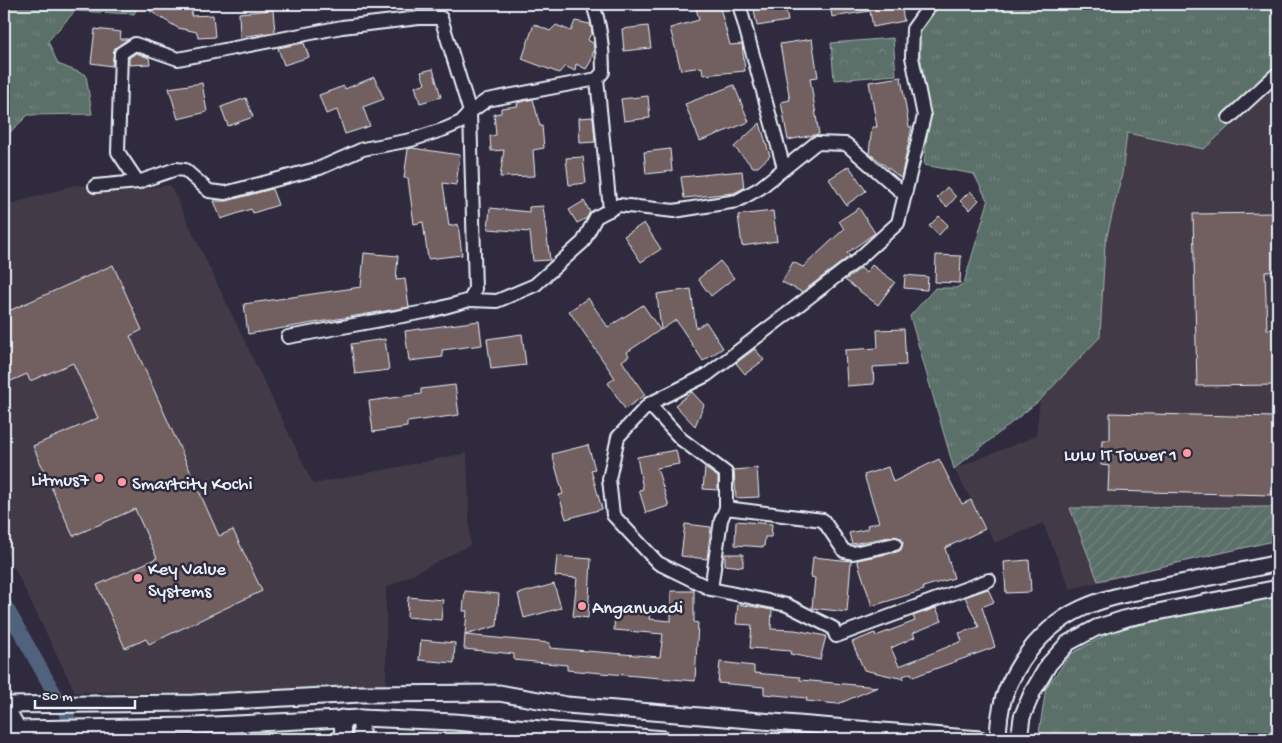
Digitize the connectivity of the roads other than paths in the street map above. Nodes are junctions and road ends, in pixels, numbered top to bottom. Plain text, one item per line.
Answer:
1 (593, 4) edge
2 (739, 4) edge
3 (931, 4) edge
4 (1278, 73) edge
5 (597, 79) junction
6 (470, 112) junction
7 (1229, 118) dead end
8 (784, 168) junction
9 (138, 182) junction
10 (95, 186) dead end
11 (905, 195) junction
12 (610, 210) junction
13 (470, 300) junction
14 (288, 337) dead end
15 (649, 404) junction
16 (726, 508) junction
17 (895, 544) dead end
18 (1278, 563) edge
19 (989, 580) dead end
20 (1278, 588) edge
21 (711, 589) junction
22 (4, 706) edge
23 (342, 718) junction
24 (361, 718) junction
25 (25, 732) edge
26 (343, 739) edge
27 (361, 739) edge
28 (664, 739) edge
29 (980, 739) edge
30 (998, 739) edge
31 (1019, 739) edge

1 - 5 street
2 - 8 street
3 - 11 street
4 - 7 street
5 - 6 street
5 - 12 street
6 - 9 street
6 - 9 street
6 - 13 street
8 - 11 street
8 - 12 street
9 - 10 street
11 - 15 street
12 - 13 street
13 - 14 street
15 - 16 street
15 - 21 street
16 - 17 street
16 - 21 street
18 - 30 street
19 - 21 street
20 - 31 street
22 - 25 main road
22 - 29 street
23 - 24 street
23 - 25 street
23 - 26 street
24 - 27 street
24 - 28 street

